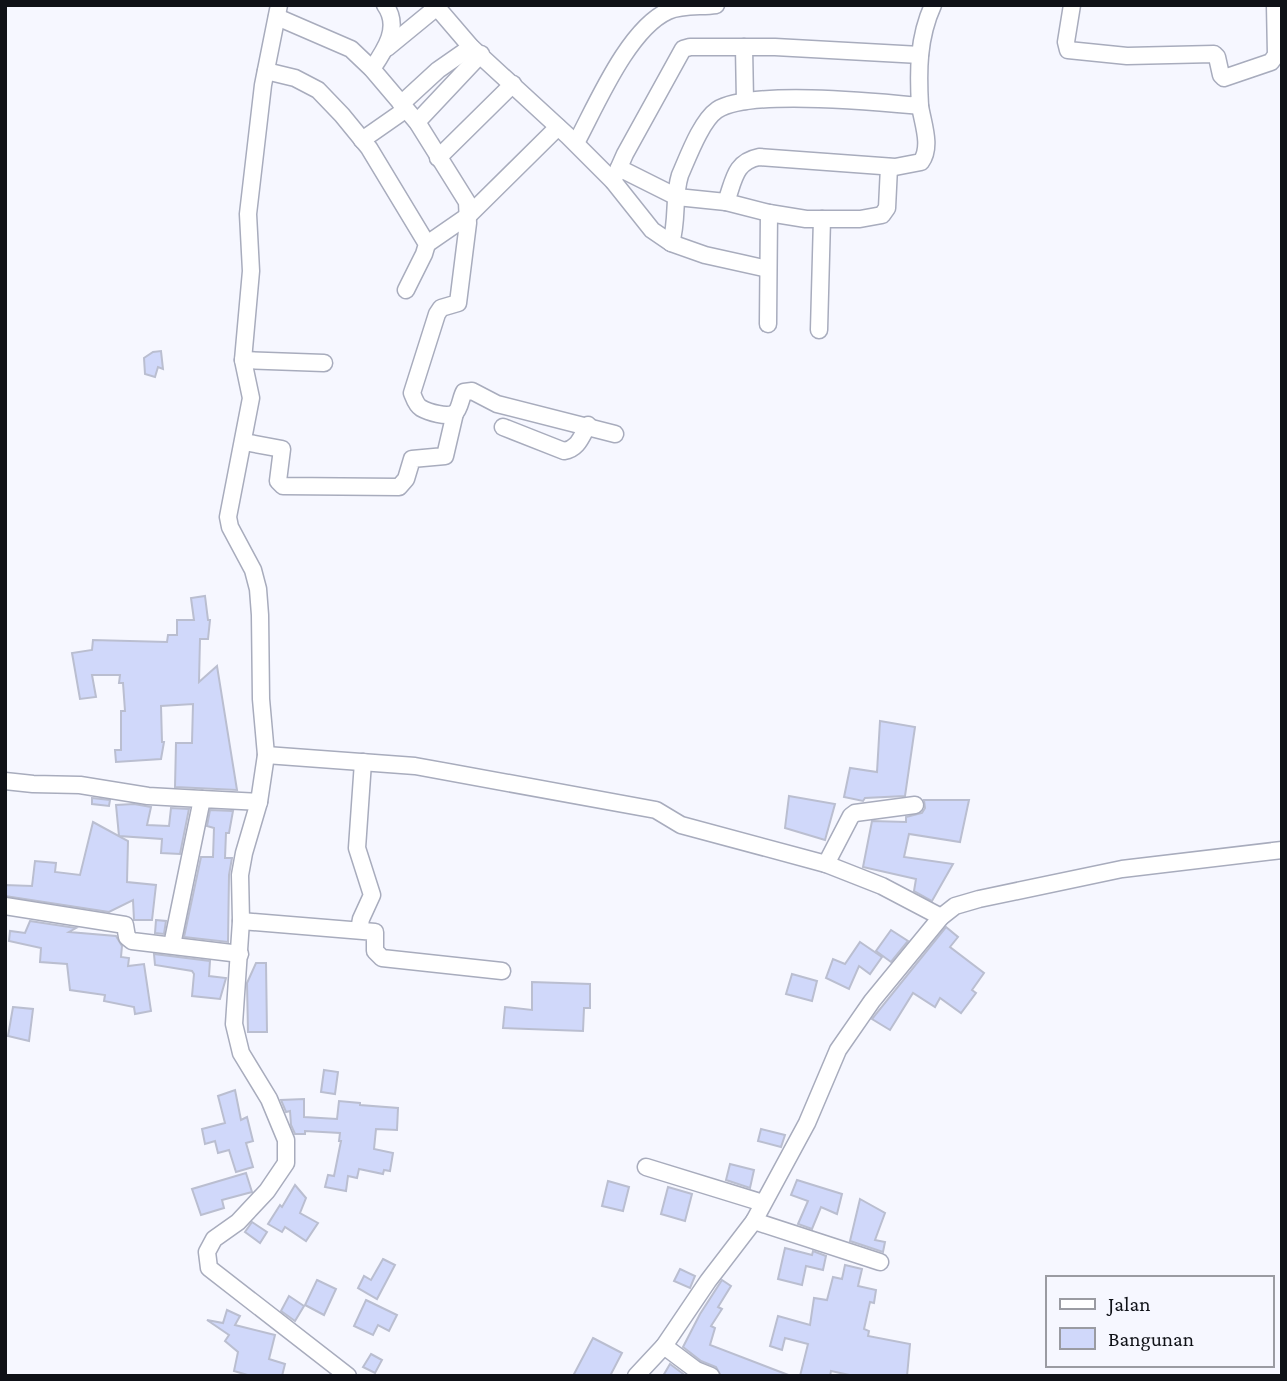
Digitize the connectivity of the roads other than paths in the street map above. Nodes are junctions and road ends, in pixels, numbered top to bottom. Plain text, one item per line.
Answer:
1 (386, 5) edge
2 (716, 5) edge
3 (933, 5) edge
4 (1072, 5) edge
5 (1275, 5) edge
6 (436, 6) edge
7 (278, 11) edge
8 (744, 47) junction
9 (387, 48) junction
10 (476, 50) junction
11 (920, 55) junction
12 (372, 69) junction
13 (266, 71) junction
14 (513, 84) junction
15 (745, 101) junction
16 (403, 107) junction
17 (920, 107) junction
18 (417, 122) junction
19 (558, 127) junction
20 (362, 141) junction
21 (576, 143) junction
22 (439, 158) junction
23 (889, 166) junction
24 (616, 174) junction
25 (677, 197) junction
26 (726, 202) junction
27 (769, 213) junction
28 (469, 215) junction
29 (822, 219) junction
30 (671, 243) junction
31 (427, 244) junction
32 (768, 269) junction
33 (406, 290) dead end
34 (768, 324) dead end
35 (819, 330) dead end
36 (243, 360) junction
37 (324, 363) dead end
38 (455, 413) junction
39 (588, 425) junction
40 (503, 427) dead end
41 (615, 434) dead end
42 (244, 442) junction
43 (267, 755) junction
44 (363, 762) junction
45 (5, 781) edge
46 (202, 799) junction
47 (259, 802) junction
48 (915, 805) dead end
49 (1282, 850) edge
50 (826, 864) junction
51 (5, 906) edge
52 (941, 917) junction
53 (241, 921) junction
54 (359, 930) junction
55 (172, 945) junction
56 (240, 954) junction
57 (502, 971) dead end
58 (646, 1167) dead end
59 (763, 1203) junction
60 (754, 1221) junction
61 (880, 1262) dead end
62 (664, 1346) junction
63 (348, 1376) edge
64 (635, 1376) edge
65 (711, 1376) edge

1 - 9 street
2 - 21 street
3 - 11 street
4 - 5 street
6 - 9 street
6 - 10 street
7 - 12 street
7 - 13 street
8 - 11 street
8 - 15 street
8 - 24 street
9 - 12 street
10 - 14 street
10 - 16 street
10 - 18 street
11 - 17 street
12 - 16 street
13 - 20 street
13 - 36 street
14 - 19 street
14 - 22 street
15 - 17 street
15 - 25 street
16 - 18 street
16 - 20 street
17 - 23 street
18 - 22 street
19 - 21 street
19 - 28 street
20 - 31 street
21 - 24 street
22 - 28 street
23 - 26 street
23 - 29 street
24 - 25 street
24 - 30 street
25 - 26 street
25 - 30 street
26 - 27 street
27 - 29 street
27 - 32 street
28 - 31 street
28 - 38 street
29 - 35 street
30 - 32 street
31 - 33 street
32 - 34 street
36 - 37 street
36 - 42 street
38 - 39 street
38 - 42 street
39 - 40 street
39 - 41 street
42 - 43 street
43 - 44 street
43 - 47 street
44 - 50 street
44 - 54 street
45 - 46 street
46 - 47 street
46 - 55 street
47 - 53 street
48 - 50 street
49 - 52 street
50 - 52 street
51 - 55 street
52 - 59 street
53 - 54 street
53 - 56 street
54 - 57 street
55 - 56 street
56 - 63 street
58 - 59 street
59 - 60 street
60 - 61 street
60 - 62 street
62 - 64 street
62 - 65 street

